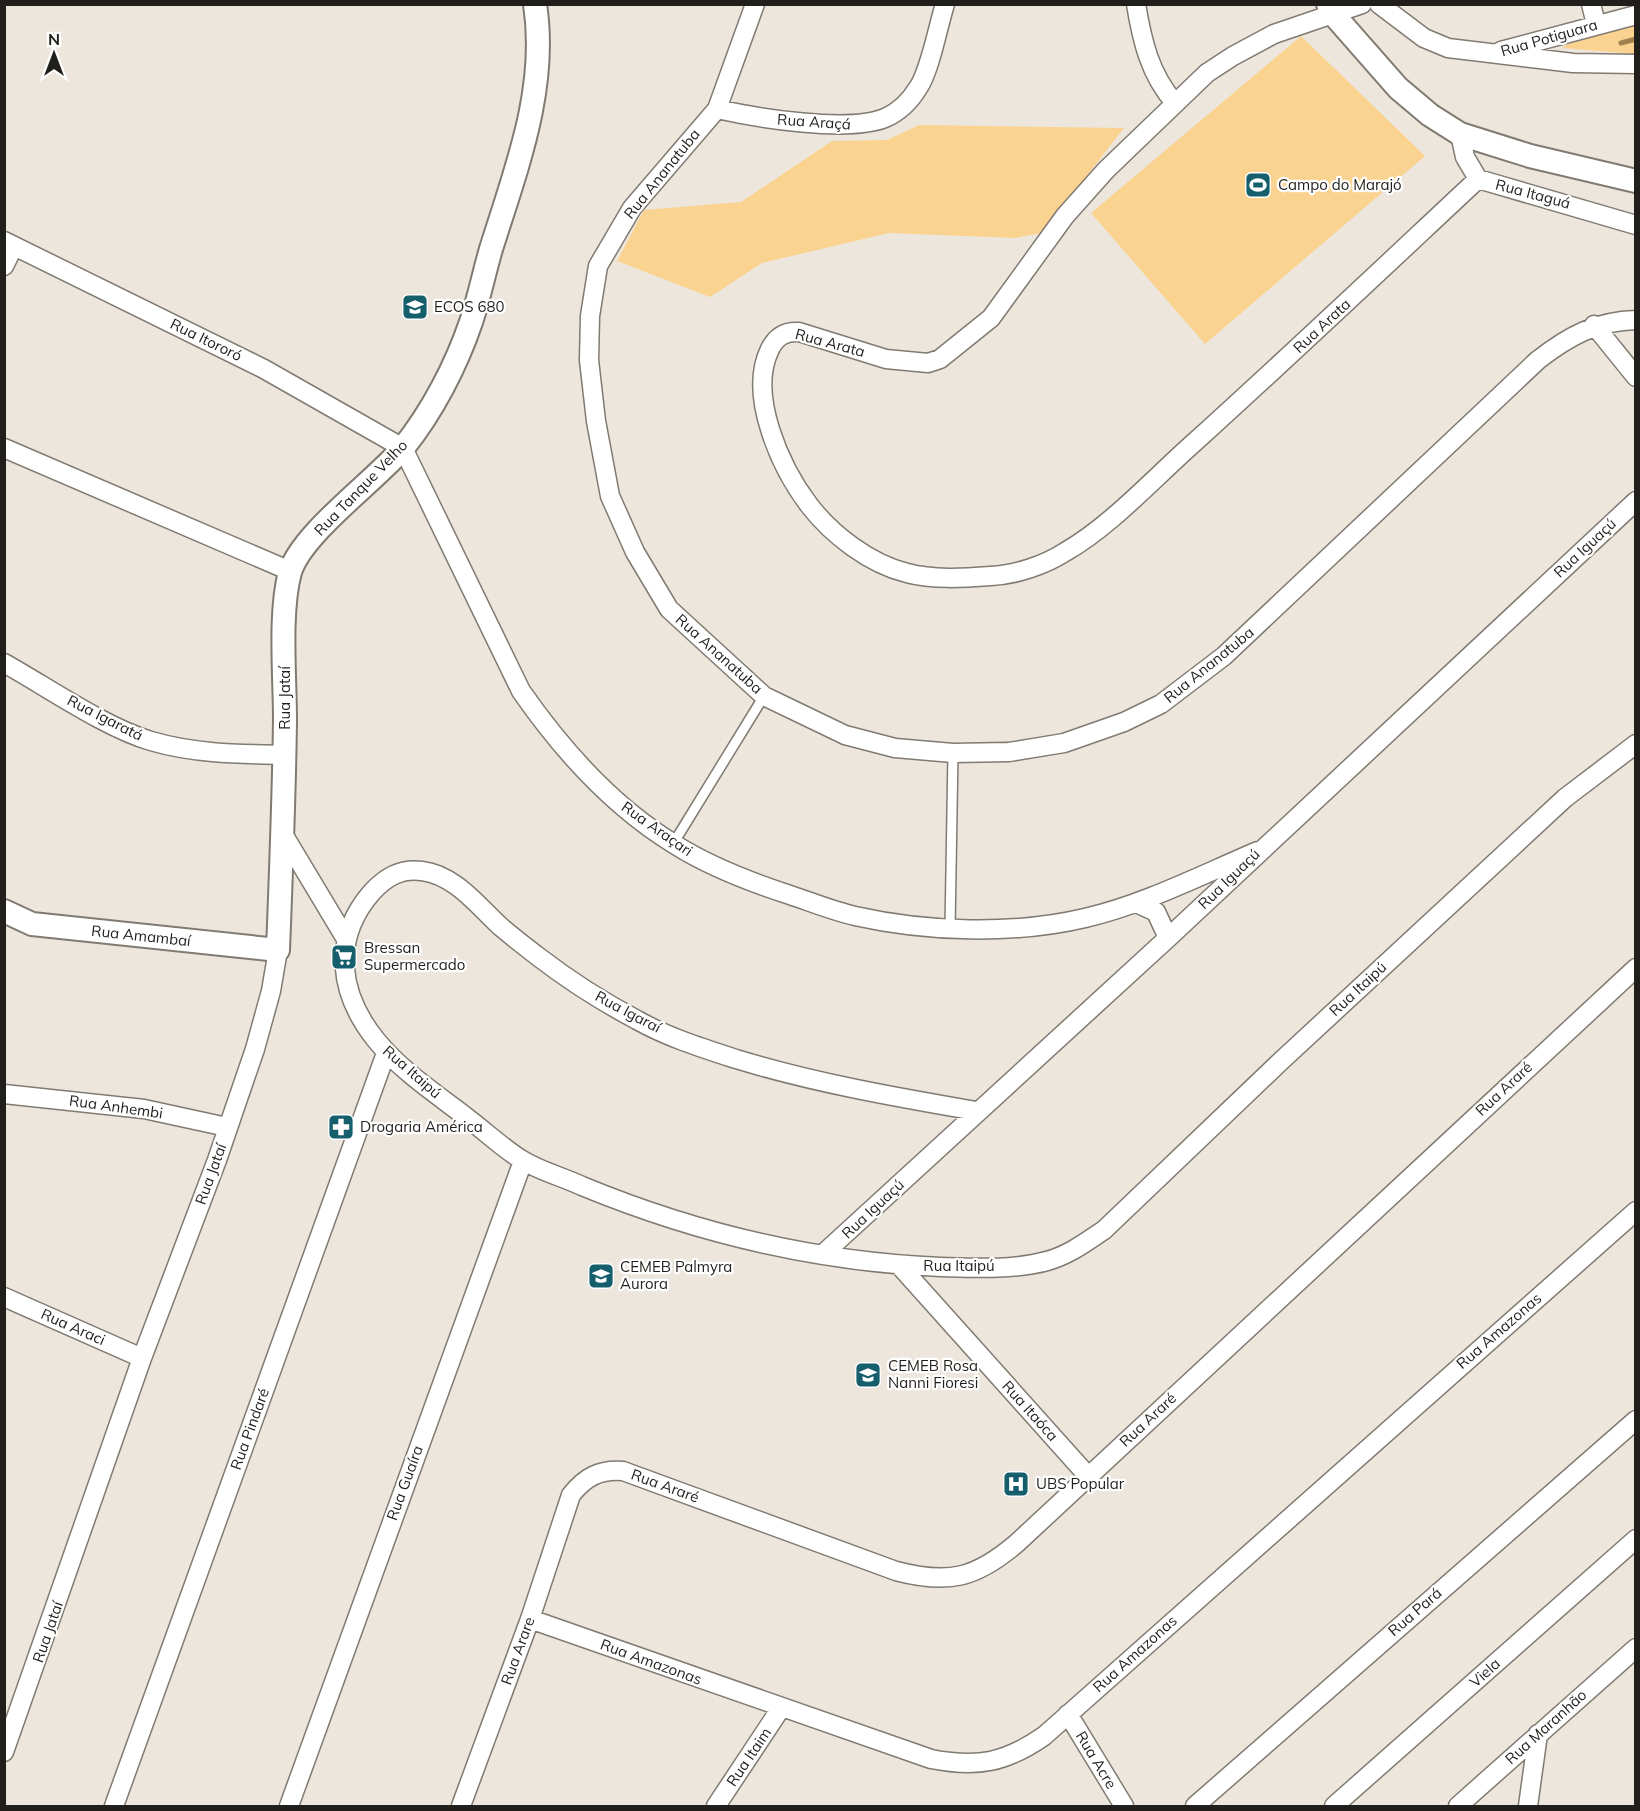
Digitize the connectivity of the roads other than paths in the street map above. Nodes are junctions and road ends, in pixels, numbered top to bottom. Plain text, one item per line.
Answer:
1 (535, 4) edge
2 (755, 4) edge
3 (945, 4) edge
4 (1136, 4) edge
5 (1362, 4) edge
6 (1379, 4) edge
7 (1591, 4) edge
8 (1330, 9) edge
9 (1635, 15) edge
10 (1596, 24) junction
11 (1494, 53) junction
12 (1635, 63) edge
13 (1175, 103) junction
14 (717, 109) junction
15 (1461, 134) junction
16 (1478, 179) junction
17 (1635, 181) edge
18 (1635, 225) edge
19 (9, 243) edge
20 (4, 266) edge
21 (1635, 320) edge
22 (1594, 325) junction
23 (1635, 377) edge
24 (4, 448) edge
25 (403, 448) junction
26 (1635, 501) edge
27 (290, 571) junction
28 (4, 663) edge
29 (764, 696) junction
30 (1635, 744) edge
31 (953, 753) junction
32 (285, 755) junction
33 (283, 834) junction
34 (673, 844) junction
35 (1258, 851) junction
36 (1136, 903) junction
37 (4, 911) edge
38 (4, 922) edge
39 (33, 924) junction
40 (950, 929) junction
41 (1168, 938) junction
42 (346, 939) junction
43 (278, 950) junction
44 (1635, 968) edge
45 (386, 1053) junction
46 (4, 1094) edge
47 (976, 1111) junction
48 (227, 1127) junction
49 (523, 1161) junction
50 (1635, 1211) edge
51 (822, 1255) junction
52 (899, 1265) junction
53 (4, 1297) edge
54 (142, 1358) junction
55 (1635, 1420) edge
56 (1088, 1476) junction
57 (571, 1495) joint
58 (1635, 1539) edge
59 (530, 1619) junction
60 (1635, 1648) edge
61 (782, 1708) junction
62 (1068, 1714) junction
63 (1538, 1734) junction
64 (4, 1752) edge
65 (114, 1806) edge
66 (289, 1806) edge
67 (461, 1806) edge
68 (716, 1806) edge
69 (1124, 1806) edge
70 (1195, 1806) edge
71 (1334, 1806) edge
72 (1458, 1806) edge
73 (1528, 1806) edge

1 - 25 street, Rua Tanque Velho
2 - 14 street, Rua Ananatuba
3 - 14 street, Rua Araçá
4 - 13 street
5 - 8 street, Rua Arata
6 - 11 street
7 - 10 street
8 - 13 street, Rua Arata
8 - 15 street
9 - 10 street, Rua Potiguara
10 - 11 street, Rua Potiguara
11 - 12 street, Rua Potiguara
13 - 16 street, Rua Arata
14 - 29 street, Rua Ananatuba
15 - 16 street, Rua Itaguá
15 - 17 street
16 - 18 street, Rua Itaguá
19 - 20 street
19 - 25 street, Rua Itororó
21 - 22 street, Rua Ananatuba
22 - 23 street
22 - 31 street, Rua Ananatuba
24 - 27 street
25 - 27 street, Rua Tanque Velho
25 - 34 street, Rua Araçari
26 - 35 street, Rua Iguaçú
27 - 32 street, Rua Jataí
28 - 32 street, Rua Igaratá
29 - 31 street, Rua Ananatuba
29 - 34 lane
30 - 52 street, Rua Itaipú
31 - 40 lane
32 - 33 street, Rua Jataí
33 - 42 street
33 - 43 street, Rua Jataí
34 - 40 street, Rua Araçari
35 - 36 street, Rua Araçari
35 - 41 street, Rua Iguaçú
36 - 40 street, Rua Araçari
36 - 41 street
37 - 39 street
38 - 39 street, Rua Amambaí
39 - 43 street, Rua Amambaí
41 - 47 street, Rua Iguaçú
42 - 45 street, Rua Itaipú
42 - 47 street, Rua Igaraí
43 - 48 street, Rua Jataí
44 - 56 street, Rua Araré
45 - 49 street, Rua Itaipú
45 - 65 street, Rua Pindaré
46 - 48 street, Rua Anhembi
47 - 51 street, Rua Iguaçú
48 - 54 street, Rua Jataí
49 - 51 street, Rua Itaipú
49 - 66 street, Rua Guaíra
50 - 62 street, Rua Amazonas
51 - 52 street, Rua Itaipú
52 - 56 street, Rua Itaóca
53 - 54 street, Rua Araci
54 - 64 street, Rua Jataí
55 - 70 street, Rua Pará
56 - 57 street, Rua Araré
57 - 59 street, Rua Arare
58 - 71 street, Viela
59 - 61 street, Rua Amazonas
59 - 67 street, Rua Arare
60 - 63 street, Rua Maranhão
61 - 62 street, Rua Amazonas
61 - 68 street, Rua Itaim
62 - 69 street, Rua Acre
63 - 72 street, Rua Maranhão
63 - 73 street

